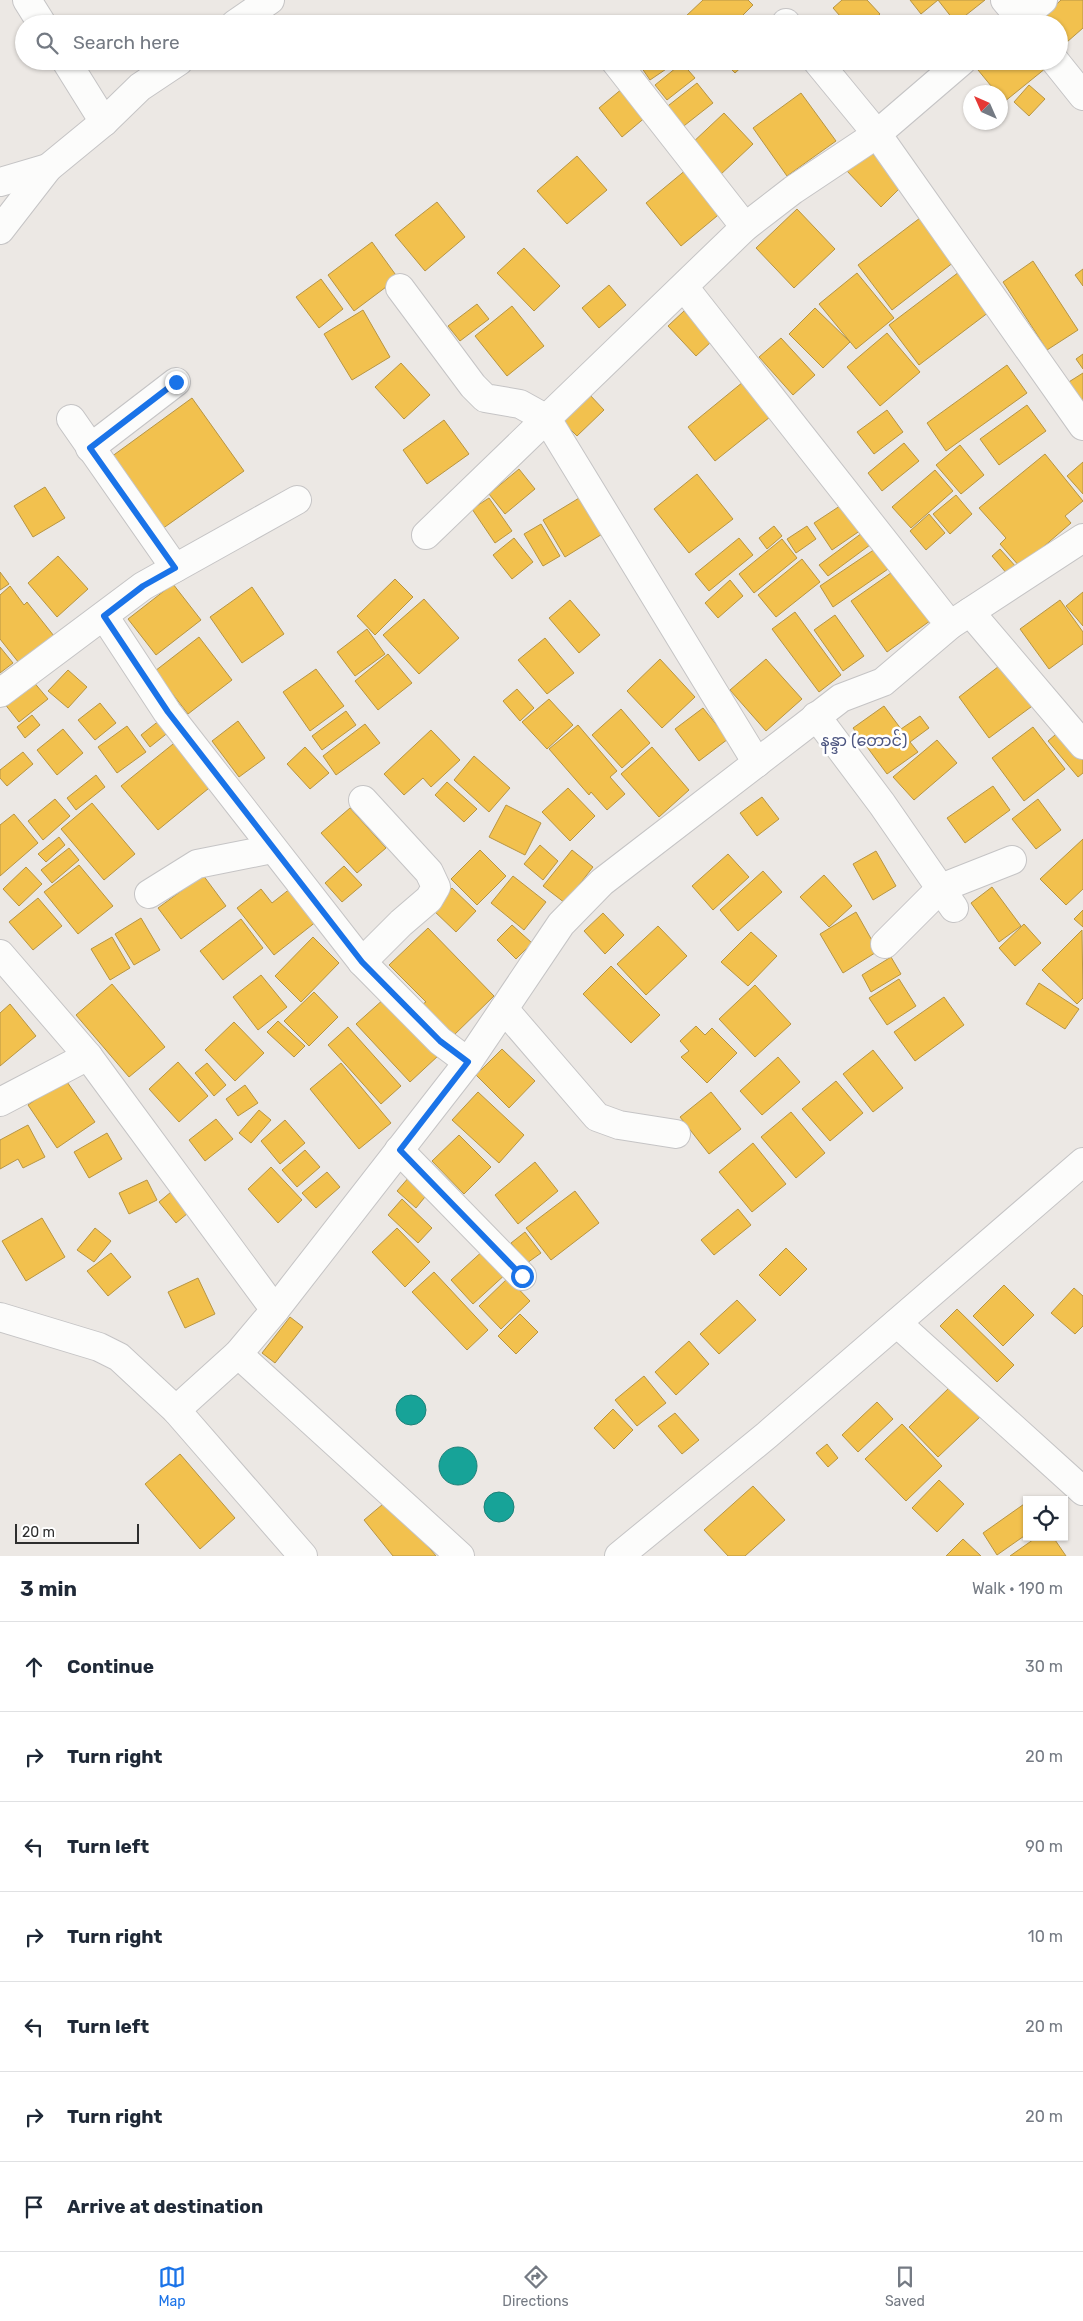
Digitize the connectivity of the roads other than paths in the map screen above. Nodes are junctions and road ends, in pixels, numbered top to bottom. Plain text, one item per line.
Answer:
1 (27, 0) edge
2 (270, 0) edge
3 (1043, 0) edge
4 (36, 15) edge
5 (248, 15) edge
6 (1018, 15) edge
7 (72, 70) edge
8 (166, 70) edge
9 (622, 70) edge
10 (824, 70) edge
11 (952, 70) edge
12 (1062, 70) edge
13 (1083, 96) edge
14 (104, 122) junction
15 (877, 134) junction
16 (48, 168) junction
17 (0, 182) edge
18 (746, 227) junction
19 (0, 230) edge
20 (684, 287) junction
21 (400, 288) dead end
22 (176, 382) dead end
23 (71, 418) dead end
24 (547, 419) junction
25 (1083, 426) edge
26 (90, 448) junction
27 (297, 500) dead end
28 (426, 535) dead end
29 (1083, 538) edge
30 (175, 568) junction
31 (104, 616) junction
32 (960, 619) junction
33 (0, 693) edge
34 (816, 716) junction
35 (1083, 745) edge
36 (757, 763) junction
37 (363, 800) dead end
38 (272, 849) junction
39 (1012, 860) dead end
40 (149, 894) dead end
41 (948, 898) junction
42 (885, 944) dead end
43 (0, 954) edge
44 (362, 962) junction
45 (504, 1009) junction
46 (88, 1056) junction
47 (468, 1062) junction
48 (0, 1102) edge
49 (676, 1134) dead end
50 (400, 1150) junction
51 (1083, 1162) edge
52 (522, 1276) dead end
53 (275, 1310) junction
54 (0, 1317) edge
55 (897, 1323) junction
56 (238, 1354) junction
57 (176, 1410) junction
58 (1083, 1491) edge
59 (303, 1556) edge
60 (460, 1556) edge
61 (619, 1556) edge

1 - 4 street
2 - 5 street
3 - 6 street
7 - 14 street
8 - 14 street
9 - 18 street
10 - 15 street
11 - 15 street
12 - 13 street
14 - 16 street
15 - 18 street
15 - 25 street
16 - 17 street
16 - 19 street
18 - 20 street
20 - 24 street
20 - 32 street
21 - 24 street
22 - 26 street
23 - 26 street
24 - 28 street
24 - 36 street
26 - 30 street
27 - 30 street
29 - 32 street
30 - 31 street
31 - 33 street
31 - 38 street
32 - 34 street
32 - 35 street
34 - 36 street
34 - 41 street
36 - 45 street
37 - 44 street
38 - 40 street
38 - 44 street
39 - 41 street
41 - 42 street
43 - 46 street
44 - 47 street
45 - 47 street
45 - 49 street
46 - 48 street
46 - 53 street
47 - 50 street
50 - 52 street
50 - 53 street
51 - 55 street
53 - 56 street
54 - 57 street
55 - 58 street
55 - 61 street
56 - 57 street
56 - 60 street
57 - 59 street

